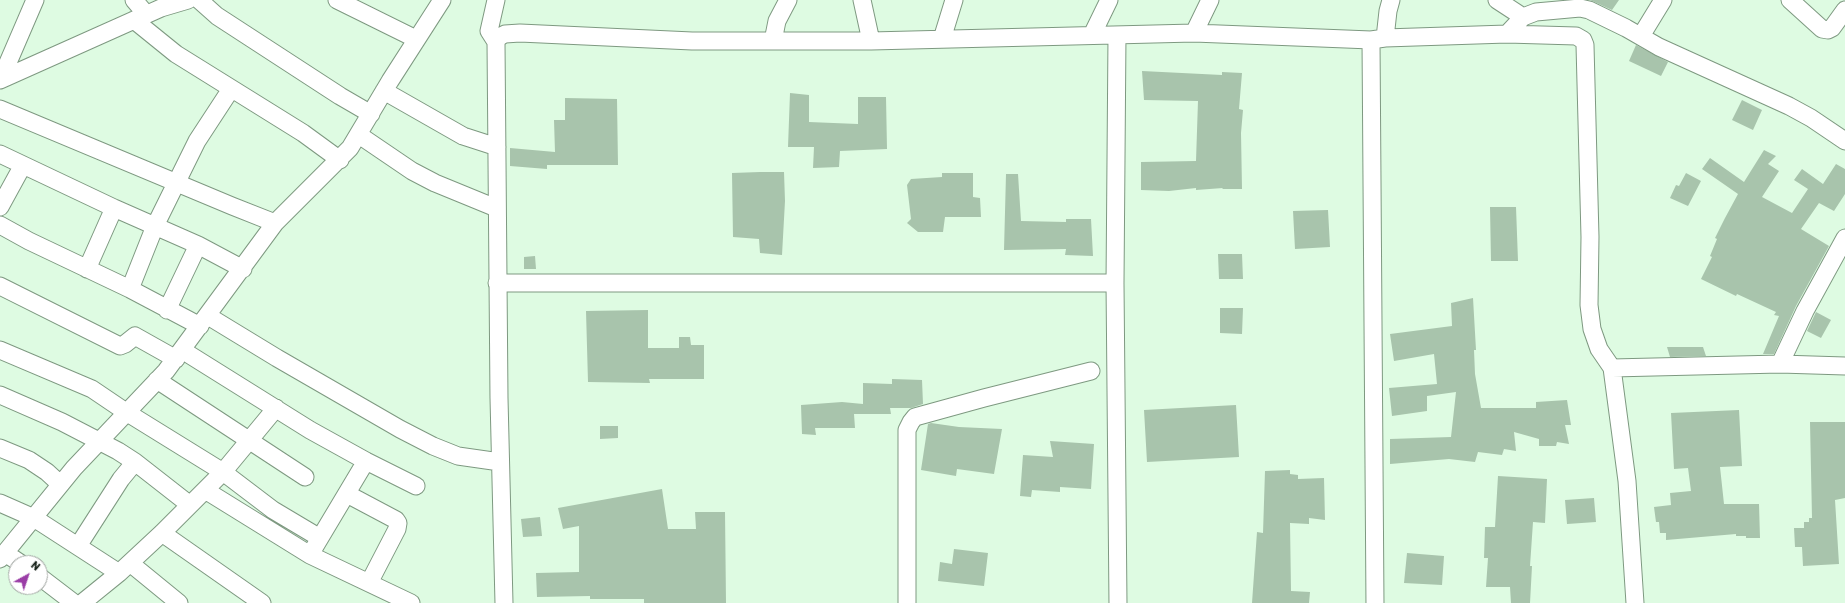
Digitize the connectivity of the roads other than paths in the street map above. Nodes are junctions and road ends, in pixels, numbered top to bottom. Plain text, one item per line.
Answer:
1 (134, 0) edge
2 (188, 0) edge
3 (199, 0) edge
4 (337, 0) edge
5 (442, 0) edge
6 (954, 0) edge
7 (1109, 0) edge
8 (1210, 0) edge
9 (1391, 0) edge
10 (1497, 0) edge
11 (1663, 0) edge
12 (1790, 0) edge
13 (498, 1) edge
14 (29, 2) edge
15 (783, 2) edge
16 (1577, 4) edge
17 (867, 5) edge
18 (1845, 10) edge
19 (140, 17) junction
20 (1523, 17) junction
21 (1194, 33) junction
22 (1507, 34) junction
23 (1092, 35) junction
24 (1117, 35) junction
25 (1641, 36) junction
26 (416, 39) junction
27 (1378, 39) junction
28 (942, 40) junction
29 (773, 41) junction
30 (871, 41) junction
31 (496, 42) junction
32 (1, 79) edge
33 (230, 89) junction
34 (384, 91) junction
35 (0, 109) edge
36 (371, 114) junction
37 (359, 135) junction
38 (1845, 141) edge
39 (496, 147) junction
40 (0, 154) edge
41 (340, 160) junction
42 (23, 166) junction
43 (177, 183) junction
44 (0, 206) edge
45 (114, 208) junction
46 (496, 208) junction
47 (275, 223) junction
48 (0, 225) edge
49 (155, 226) junction
50 (1845, 238) edge
51 (198, 245) junction
52 (87, 269) junction
53 (243, 269) junction
54 (497, 283) junction
55 (1115, 283) junction
56 (0, 286) edge
57 (130, 289) junction
58 (167, 310) junction
59 (204, 321) junction
60 (0, 350) edge
61 (179, 355) junction
62 (1780, 364) junction
63 (1845, 366) edge
64 (1612, 368) junction
65 (1091, 372) dead end
66 (157, 380) junction
67 (0, 395) edge
68 (276, 408) junction
69 (126, 412) junction
70 (250, 441) junction
71 (98, 442) junction
72 (0, 448) edge
73 (366, 461) junction
74 (135, 462) junction
75 (500, 462) junction
76 (223, 472) junction
77 (304, 477) dead end
78 (60, 484) junction
79 (416, 486) dead end
80 (205, 490) junction
81 (347, 494) junction
82 (0, 504) edge
83 (190, 505) junction
84 (34, 518) junction
85 (162, 532) junction
86 (320, 538) junction
87 (78, 546) junction
88 (310, 555) junction
89 (3, 556) edge
90 (124, 568) junction
91 (48, 583) edge
92 (369, 583) junction
93 (74, 603) edge
94 (82, 603) edge
95 (179, 603) edge
96 (262, 603) edge
97 (410, 603) edge
98 (504, 603) edge
99 (907, 603) edge
100 (1118, 603) edge
101 (1375, 603) edge
102 (1635, 603) edge

1 - 19 street
2 - 19 street
3 - 36 street
4 - 26 street
5 - 26 street
6 - 28 street
7 - 23 street
8 - 21 street
9 - 27 street
10 - 20 street
11 - 25 street
12 - 18 street
13 - 31 street
14 - 32 street
15 - 29 street
16 - 20 street
16 - 25 street
17 - 30 street
19 - 32 street
19 - 33 street
20 - 22 street
21 - 24 street
21 - 27 street
22 - 27 street
22 - 64 street
23 - 24 street
23 - 28 street
24 - 55 street
25 - 38 street
26 - 34 street
27 - 101 street
28 - 30 street
29 - 30 street
29 - 31 street
31 - 39 street
33 - 41 street
33 - 43 street
34 - 36 street
34 - 39 street
35 - 43 street
36 - 37 street
37 - 41 street
37 - 46 street
39 - 46 street
40 - 42 street
41 - 47 street
42 - 44 street
42 - 45 street
43 - 47 street
43 - 49 street
45 - 49 street
45 - 52 street
46 - 54 street
47 - 53 street
48 - 52 street
49 - 51 street
49 - 57 street
50 - 62 street
51 - 53 street
51 - 58 street
52 - 57 street
53 - 59 street
54 - 55 street
54 - 75 street
55 - 100 street
56 - 61 street
57 - 58 street
58 - 59 street
59 - 61 street
59 - 75 street
60 - 69 street
61 - 66 street
61 - 68 street
62 - 63 street
62 - 64 street
64 - 102 street
65 - 99 street
66 - 69 street
66 - 70 street
67 - 71 street
68 - 70 street
68 - 73 street
69 - 71 street
69 - 76 street
70 - 76 street
70 - 77 street
71 - 74 street
71 - 78 street
72 - 78 street
73 - 79 street
73 - 81 street
74 - 83 street
74 - 87 street
75 - 98 street
76 - 80 street
76 - 86 street
78 - 84 street
80 - 83 street
80 - 88 street
81 - 86 street
81 - 92 street
82 - 84 street
83 - 85 street
84 - 87 street
84 - 89 street
85 - 90 street
85 - 96 street
86 - 88 street
87 - 90 street
88 - 92 street
90 - 94 street
90 - 95 street
91 - 93 street
92 - 97 street

